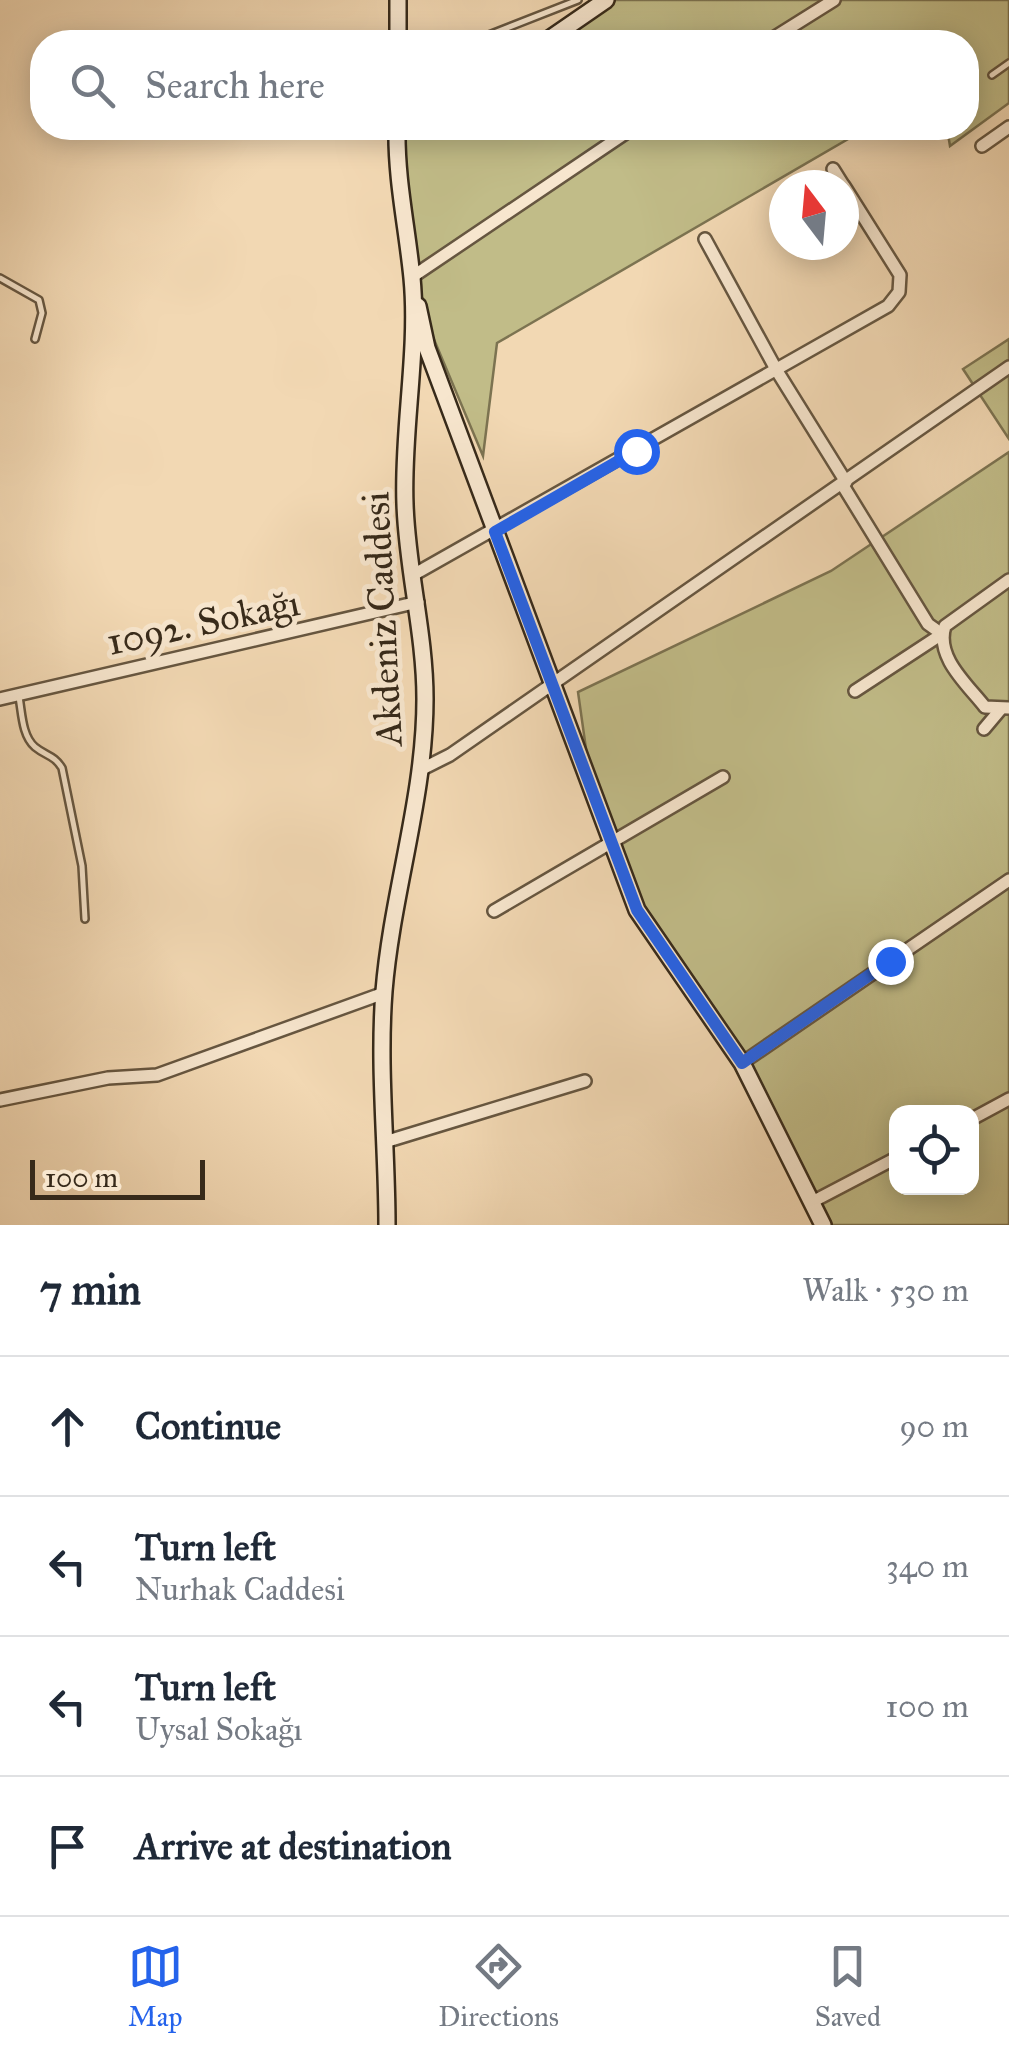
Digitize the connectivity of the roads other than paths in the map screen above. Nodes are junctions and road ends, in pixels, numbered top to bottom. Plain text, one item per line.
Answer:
1 (398, 0) edge
2 (578, 0) edge
3 (606, 0) edge
4 (834, 0) edge
5 (398, 30) edge
6 (502, 30) edge
7 (563, 30) edge
8 (786, 30) edge
9 (1009, 64) edge
10 (992, 75) dead end
11 (1009, 127) edge
12 (398, 140) edge
13 (615, 140) edge
14 (982, 146) dead end
15 (859, 210) edge
16 (705, 239) dead end
17 (0, 278) edge
18 (412, 278) junction
19 (36, 338) dead end
20 (1009, 367) edge
21 (777, 372) junction
22 (844, 482) junction
23 (495, 532) junction
24 (413, 575) junction
25 (1009, 580) edge
26 (418, 602) junction
27 (942, 634) junction
28 (552, 686) junction
29 (854, 691) dead end
30 (19, 694) junction
31 (0, 698) edge
32 (1004, 709) edge
33 (984, 730) dead end
34 (422, 769) junction
35 (723, 777) dead end
36 (612, 845) junction
37 (1009, 880) edge
38 (494, 911) dead end
39 (85, 919) dead end
40 (384, 993) junction
41 (742, 1063) junction
42 (585, 1081) dead end
43 (1009, 1099) edge
44 (0, 1100) edge
45 (979, 1115) edge
46 (388, 1141) junction
47 (889, 1162) edge
48 (812, 1202) junction
49 (387, 1225) edge
50 (823, 1225) edge

1 - 5 street
2 - 6 lane
3 - 7 street
4 - 8 street
9 - 10 lane
11 - 14 street
12 - 18 street, Akdeniz Caddesi
13 - 18 street
15 - 21 street
16 - 21 street
17 - 19 lane
18 - 23 street
18 - 24 street, Akdeniz Caddesi
20 - 22 street
21 - 22 street
21 - 23 street
22 - 27 street
22 - 28 street
23 - 24 street
23 - 28 street
24 - 26 street, Akdeniz Caddesi
25 - 27 street
26 - 30 street, 1092. Sokağı
26 - 34 street, Akdeniz Caddesi
27 - 29 street
27 - 32 street
28 - 34 street
28 - 36 street
30 - 31 street, 1092. Sokağı
30 - 39 lane
32 - 33 street
34 - 40 street, Akdeniz Caddesi
35 - 36 street
36 - 38 street
36 - 41 street
37 - 41 street
40 - 44 street
40 - 46 street, Akdeniz Caddesi
41 - 48 street
42 - 46 street
43 - 45 street
46 - 49 street, Akdeniz Caddesi
47 - 48 street
48 - 50 street

